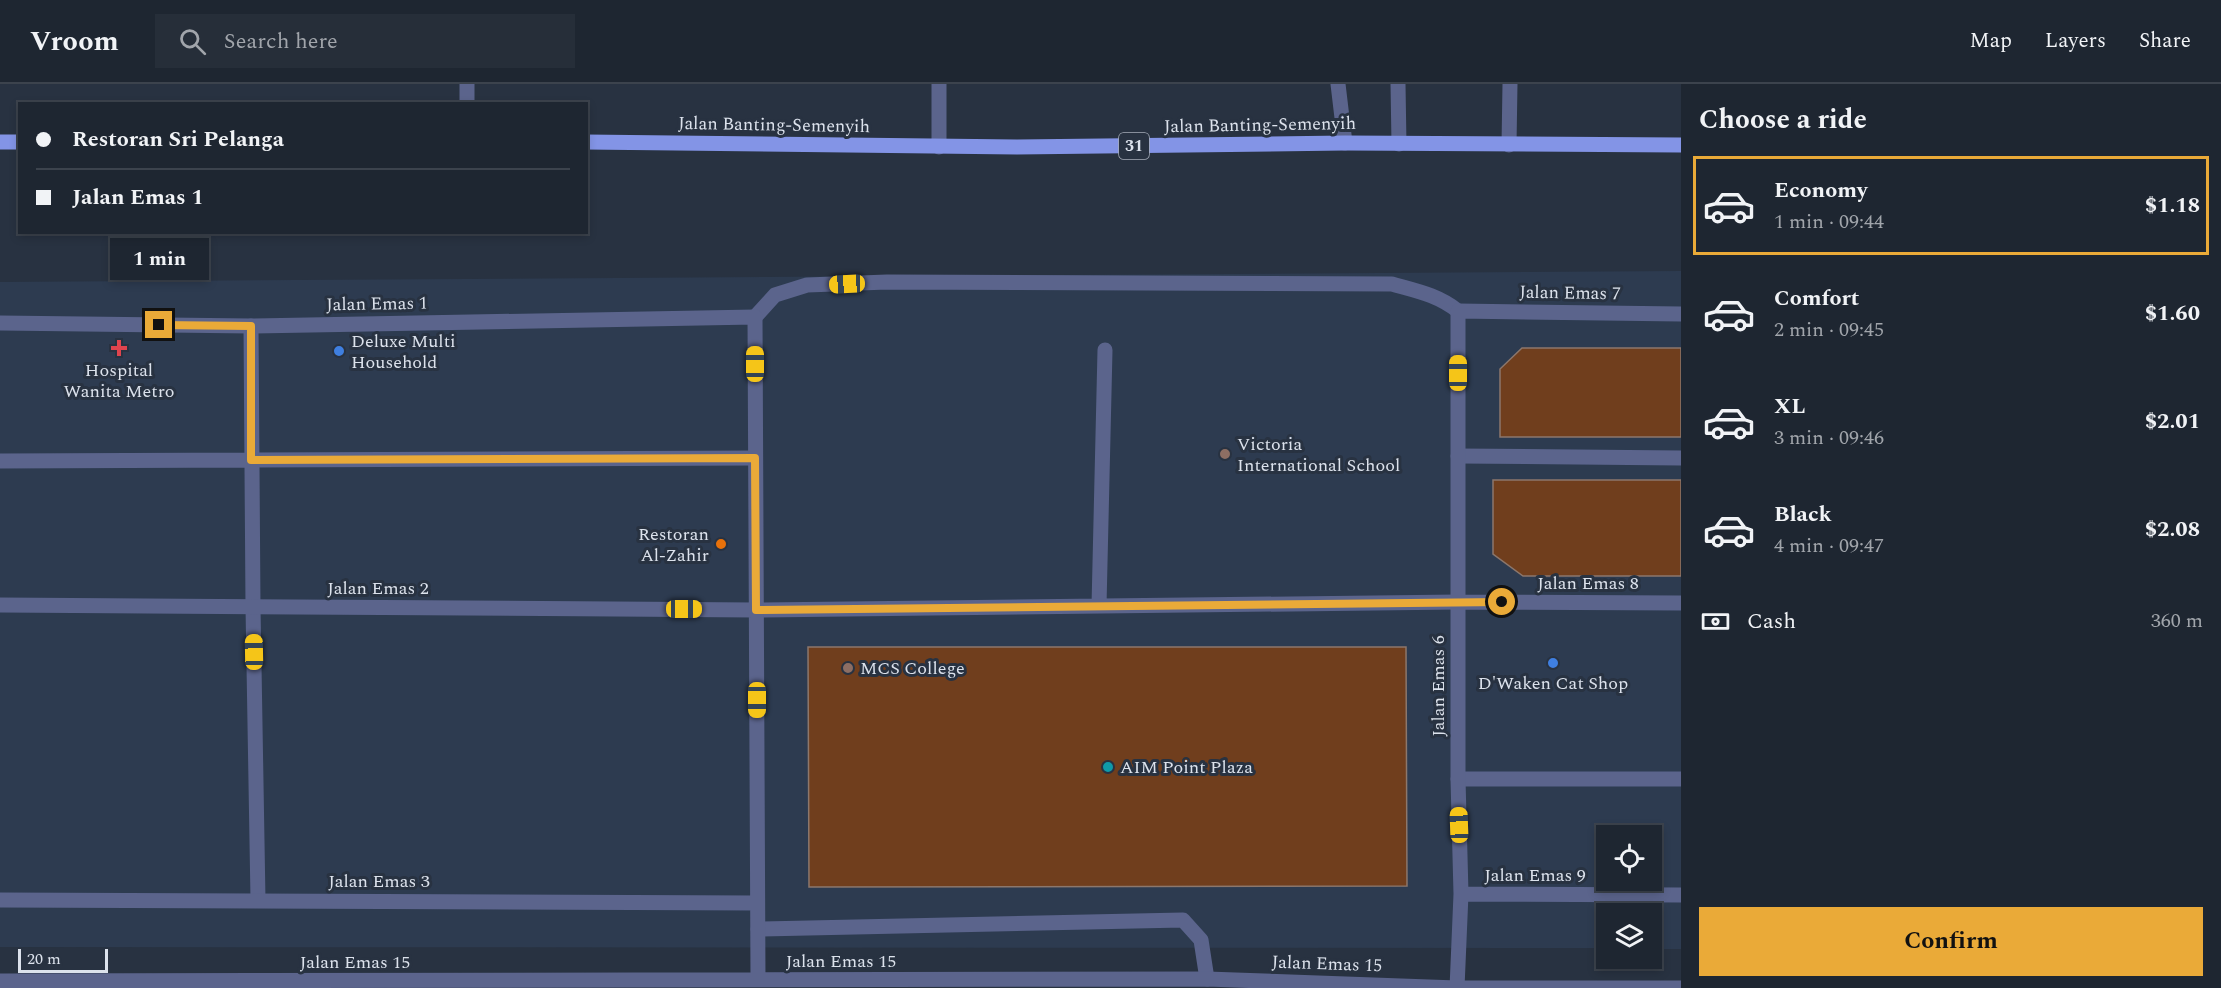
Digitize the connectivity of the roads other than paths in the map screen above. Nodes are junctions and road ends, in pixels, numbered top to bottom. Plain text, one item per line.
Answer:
1 (467, 84) edge
2 (939, 84) edge
3 (1338, 84) edge
4 (1398, 84) edge
5 (1510, 84) edge
6 (467, 102) edge
7 (0, 142) edge
8 (18, 142) edge
9 (588, 142) edge
10 (1345, 143) junction
11 (1399, 144) junction
12 (1509, 145) junction
13 (1681, 145) edge
14 (939, 147) junction
15 (1458, 311) junction
16 (1681, 314) edge
17 (754, 317) junction
18 (0, 323) edge
19 (251, 326) junction
20 (1105, 350) dead end
21 (1458, 456) junction
22 (755, 458) junction
23 (1681, 458) edge
24 (251, 460) junction
25 (0, 461) edge
26 (1458, 602) junction
27 (1681, 603) edge
28 (0, 605) edge
29 (1099, 606) junction
30 (253, 607) junction
31 (756, 610) junction
32 (1458, 779) junction
33 (1681, 779) edge
34 (1461, 894) junction
35 (1681, 895) edge
36 (0, 900) edge
37 (258, 900) junction
38 (758, 903) junction
39 (758, 929) junction
40 (1207, 979) junction
41 (758, 980) junction
42 (0, 981) edge
43 (690, 984) edge
44 (1162, 984) edge
45 (1457, 988) edge
46 (1681, 988) edge

1 - 6 street
2 - 14 street
3 - 10 street
4 - 11 street
5 - 12 street
7 - 8 main road
9 - 14 main road, Jalan Banting-Semenyih / 31
10 - 11 main road, Jalan Banting-Semenyih / 31
10 - 14 main road, Jalan Banting-Semenyih / 31
11 - 12 main road, Jalan Banting-Semenyih / 31
12 - 13 main road, Jalan Banting-Semenyih / 31
15 - 16 street, Jalan Emas 7
15 - 17 street
15 - 21 street, Jalan Emas 6
17 - 19 street, Jalan Emas 1
17 - 22 street
18 - 19 street, Jalan Emas 1
19 - 24 street
20 - 29 street
21 - 23 street
21 - 26 street, Jalan Emas 6
22 - 24 street
22 - 31 street
24 - 25 street
24 - 30 street
26 - 27 street, Jalan Emas 8
26 - 29 street, Jalan Emas 8
26 - 32 street, Jalan Emas 6
28 - 30 street, Jalan Emas 2
29 - 31 street, Jalan Emas 2
30 - 31 street, Jalan Emas 2
30 - 37 street
31 - 38 street
32 - 33 street
32 - 34 street, Jalan Emas 6
34 - 35 street, Jalan Emas 9
34 - 45 street, Jalan Emas 6
36 - 37 street, Jalan Emas 3
37 - 38 street, Jalan Emas 3
38 - 39 street
39 - 40 street
39 - 41 street
40 - 44 street, Jalan Emas 15
40 - 45 street, Jalan Emas 15
41 - 43 street, Jalan Emas 15
41 - 44 street, Jalan Emas 15
42 - 43 street, Jalan Emas 15
45 - 46 street, Jalan Emas 15

